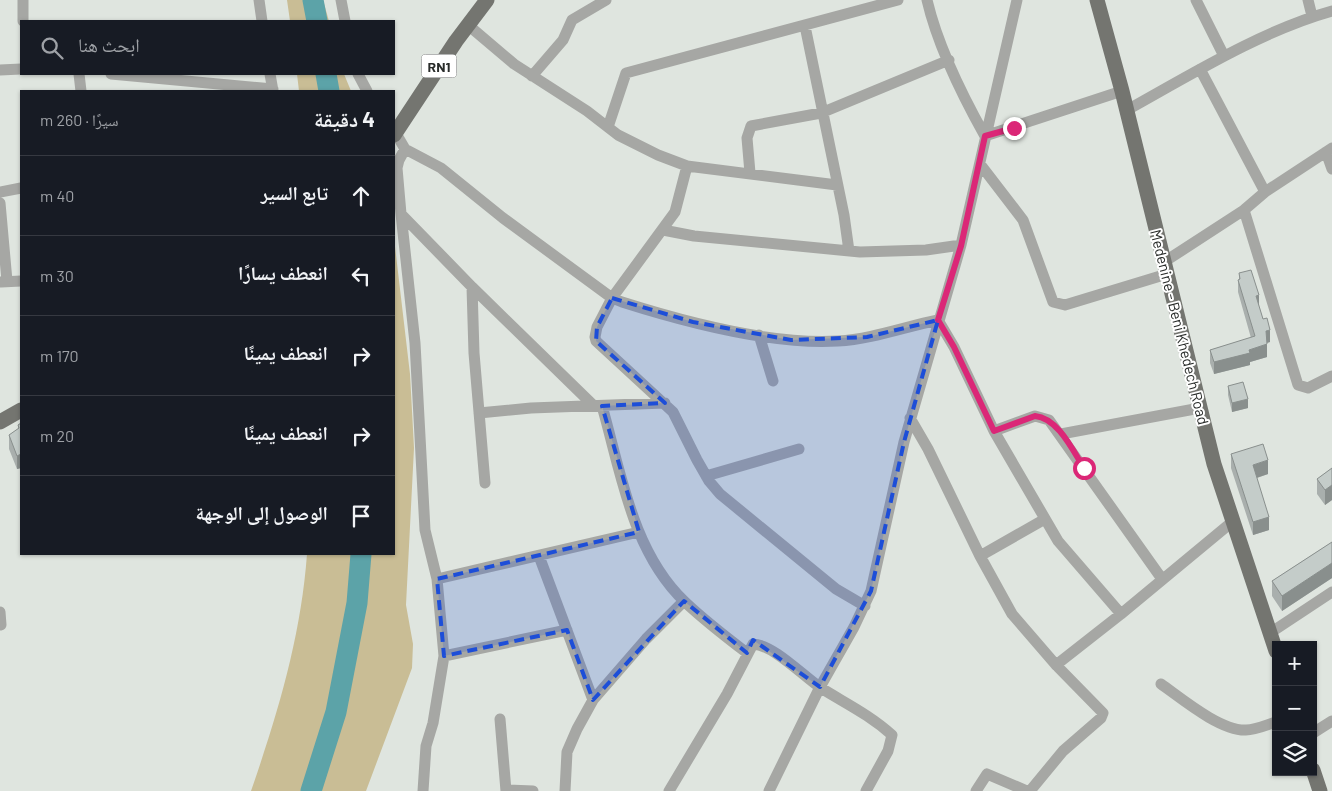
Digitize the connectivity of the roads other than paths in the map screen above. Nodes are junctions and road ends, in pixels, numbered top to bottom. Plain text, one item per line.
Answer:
1 (23, 0) edge
2 (259, 0) edge
3 (341, 0) edge
4 (487, 0) edge
5 (606, 0) edge
6 (898, 0) edge
7 (927, 0) edge
8 (1017, 0) edge
9 (1097, 0) edge
10 (1196, 0) edge
11 (1308, 0) edge
12 (862, 4) edge
13 (1332, 11) edge
14 (1312, 16) junction
15 (22, 20) edge
16 (262, 20) edge
17 (346, 20) edge
18 (468, 25) junction
19 (804, 26) junction
20 (1224, 56) junction
21 (948, 60) junction
22 (20, 69) edge
23 (1200, 69) junction
24 (0, 70) edge
25 (79, 75) edge
26 (121, 75) edge
27 (270, 75) edge
28 (359, 75) edge
29 (532, 76) junction
30 (82, 90) edge
31 (273, 90) edge
32 (366, 90) edge
33 (1122, 91) junction
34 (1127, 110) junction
35 (821, 113) junction
36 (608, 127) junction
37 (395, 131) edge
38 (395, 134) edge
39 (985, 136) junction
40 (405, 149) junction
41 (1329, 150) edge
42 (980, 164) junction
43 (687, 166) junction
44 (1332, 169) edge
45 (750, 173) junction
46 (837, 185) junction
47 (20, 188) edge
48 (0, 192) edge
49 (1265, 192) junction
50 (0, 203) edge
51 (1244, 210) junction
52 (402, 214) junction
53 (664, 230) junction
54 (961, 246) junction
55 (849, 251) junction
56 (1165, 268) junction
57 (20, 281) edge
58 (3, 282) edge
59 (472, 287) junction
60 (612, 298) junction
61 (938, 320) junction
62 (758, 335) junction
63 (1332, 376) edge
64 (773, 381) dead end
65 (664, 403) junction
66 (598, 405) junction
67 (1200, 408) junction
68 (20, 411) edge
69 (479, 413) junction
70 (910, 418) junction
71 (0, 422) edge
72 (994, 431) junction
73 (1061, 434) junction
74 (799, 448) dead end
75 (706, 476) junction
76 (485, 483) dead end
77 (1045, 519) junction
78 (1232, 522) junction
79 (639, 532) junction
80 (539, 556) junction
81 (980, 556) junction
82 (437, 579) junction
83 (1162, 579) junction
84 (1332, 592) edge
85 (684, 601) junction
86 (865, 606) junction
87 (0, 612) edge
88 (1121, 614) junction
89 (1, 624) edge
90 (567, 630) junction
91 (1270, 634) junction
92 (1272, 641) edge
93 (747, 653) junction
94 (444, 656) junction
95 (1056, 665) junction
96 (1160, 684) dead end
97 (820, 687) junction
98 (594, 700) junction
99 (500, 719) dead end
100 (1332, 721) edge
101 (1272, 723) edge
102 (1315, 731) edge
103 (1315, 776) edge
104 (423, 791) edge
105 (506, 791) edge
106 (533, 791) edge
107 (565, 791) edge
108 (669, 791) edge
109 (768, 791) edge
110 (866, 791) edge
111 (976, 791) edge
112 (1029, 791) edge
113 (1320, 791) edge

1 - 15 street
2 - 16 street
3 - 17 street
4 - 18 main road, RN1
5 - 29 street
6 - 12 street
7 - 21 street
8 - 39 street
9 - 33 main road, Medenine - Beni Khedech Road
10 - 20 street
11 - 14 street
12 - 19 street
13 - 14 street
14 - 20 street
18 - 29 street
18 - 37 main road, RN1
19 - 35 street
19 - 36 street
20 - 23 street
21 - 35 street
21 - 39 street
22 - 24 street
23 - 34 street
23 - 49 street
25 - 30 street
26 - 31 street
27 - 31 street
28 - 32 street
29 - 36 street
33 - 34 main road, Medenine - Beni Khedech Road
33 - 39 street
34 - 56 main road, Medenine - Beni Khedech Road
35 - 45 street
35 - 46 street
36 - 43 street
38 - 40 street
39 - 42 street
40 - 52 street
40 - 60 street
41 - 44 street
41 - 49 street
42 - 54 street
42 - 56 street
43 - 45 street
43 - 53 street
45 - 46 street
46 - 55 street
47 - 48 street
49 - 51 street
50 - 58 street
51 - 56 street
51 - 63 street
52 - 59 street
52 - 82 street
53 - 55 street
53 - 60 street
54 - 55 street
54 - 61 street
56 - 67 main road, Medenine - Beni Khedech Road
57 - 58 street
59 - 66 street
59 - 69 street
60 - 62 street
60 - 65 street
61 - 62 street
61 - 70 street
61 - 72 street
62 - 64 street
65 - 66 street
65 - 75 street
66 - 69 street
66 - 79 street
67 - 73 street
67 - 78 main road, Medenine - Beni Khedech Road
68 - 71 main road
69 - 76 street
70 - 81 street
70 - 86 street
72 - 73 street
72 - 77 street
73 - 83 street
74 - 75 street
75 - 86 street
77 - 81 street
77 - 88 street
78 - 83 street
78 - 91 main road, Medenine - Beni Khedech Road
79 - 80 street
79 - 85 street
80 - 82 street
80 - 90 street
81 - 95 street
82 - 94 street
83 - 88 street
84 - 91 street
85 - 93 street
85 - 98 street
86 - 97 street
87 - 89 street
88 - 95 street
90 - 94 street
90 - 98 street
91 - 92 main road, Medenine - Beni Khedech Road
93 - 97 street
93 - 108 street
94 - 104 street
95 - 112 street
96 - 101 street
97 - 109 street
97 - 110 street
98 - 107 street
99 - 105 street
100 - 102 street
103 - 113 main road
105 - 106 street
111 - 112 street

